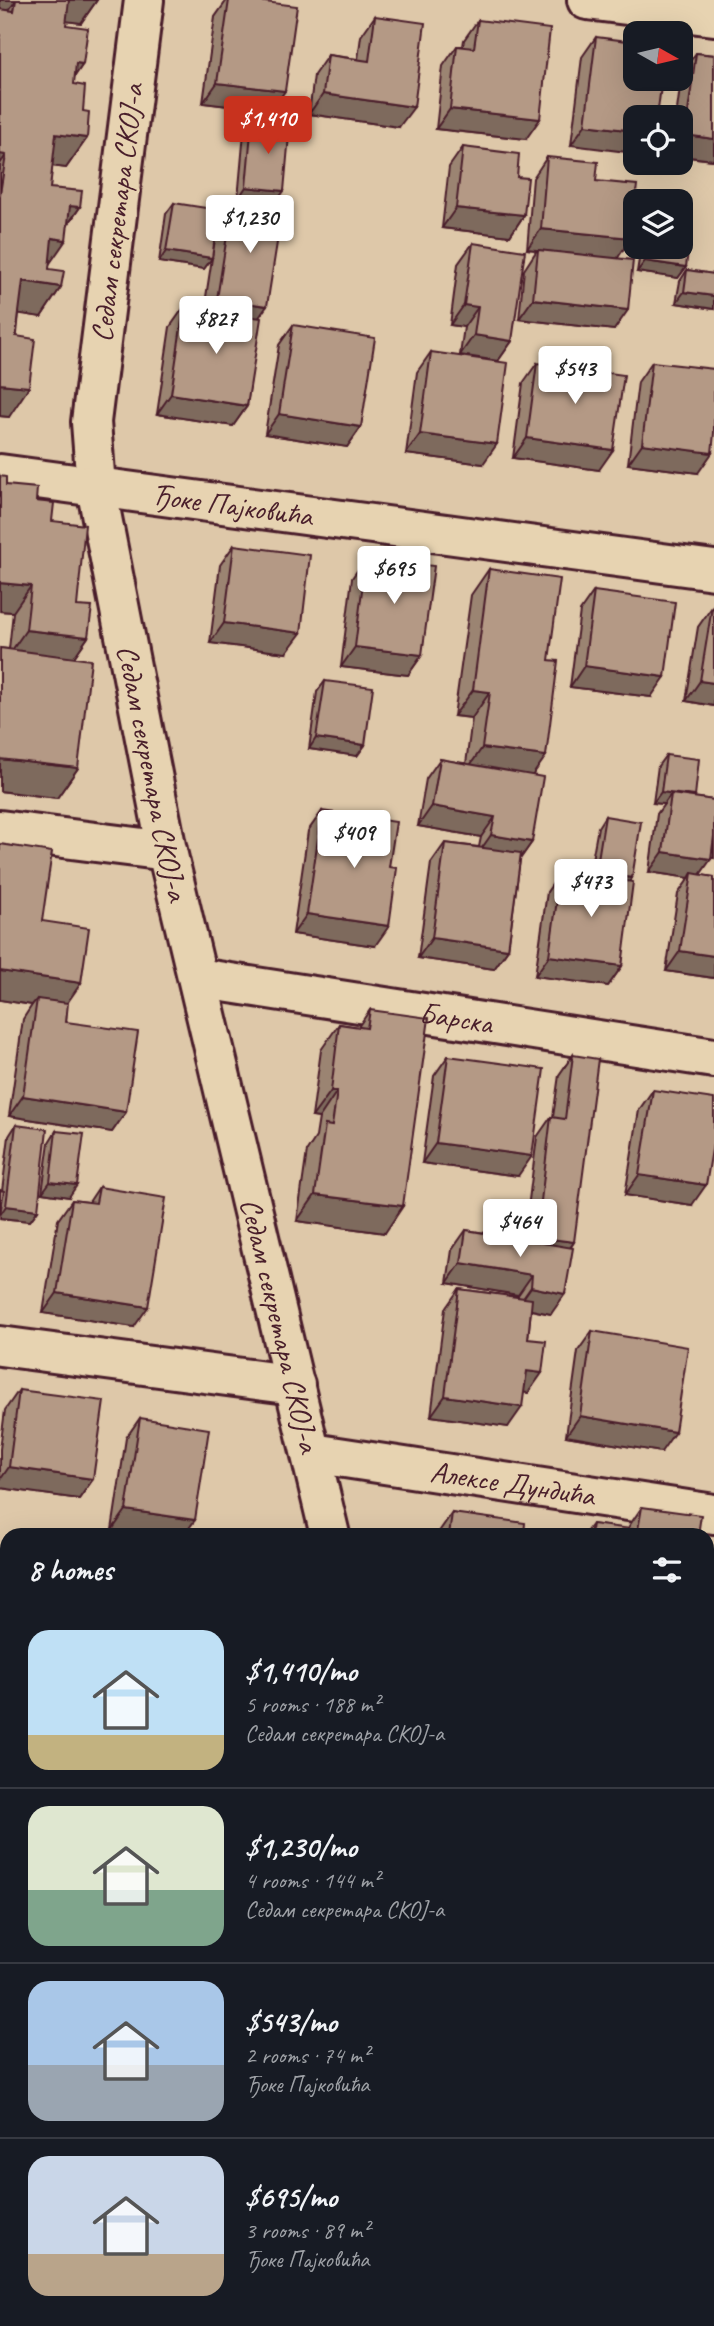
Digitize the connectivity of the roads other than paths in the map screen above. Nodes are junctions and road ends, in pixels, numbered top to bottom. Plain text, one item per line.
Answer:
1 (144, 0) edge
2 (587, 0) edge
3 (714, 16) edge
4 (0, 474) edge
5 (96, 487) junction
6 (714, 570) edge
7 (0, 830) edge
8 (167, 851) junction
9 (198, 978) junction
10 (714, 1058) edge
11 (0, 1346) edge
12 (295, 1385) junction
13 (312, 1453) junction
14 (714, 1514) edge
15 (328, 1528) edge

1 - 5 street, Седам секретара СКОЈ-а
2 - 3 street
4 - 5 street, Ђоке Пајковића
5 - 6 street, Ђоке Пајковића
5 - 8 street, Седам секретара СКОЈ-а
7 - 8 street
8 - 9 street, Седам секретара СКОЈ-а
9 - 10 street, Барска
9 - 12 street, Седам секретара СКОЈ-а
11 - 12 street
12 - 13 street, Седам секретара СКОЈ-а
13 - 14 street, Алексе Дундића
13 - 15 street, Седам секретара СКОЈ-а

